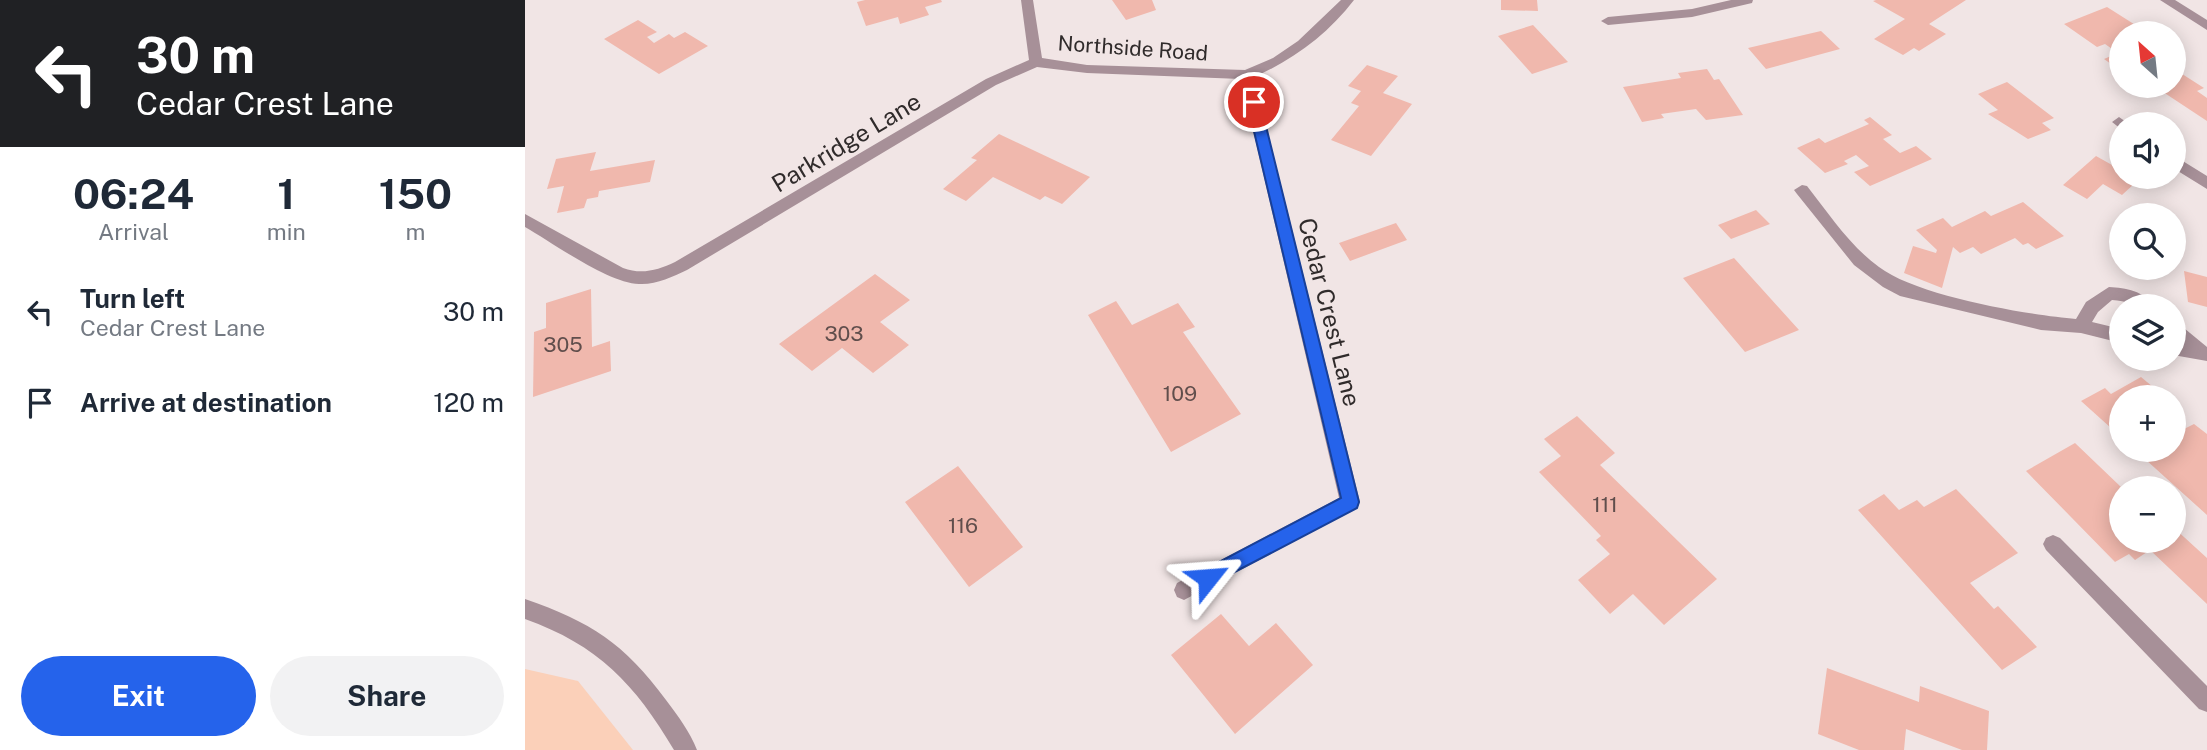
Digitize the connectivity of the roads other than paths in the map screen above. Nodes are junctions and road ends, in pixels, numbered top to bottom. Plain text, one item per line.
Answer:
1 (1027, 0) edge
2 (1348, 0) edge
3 (1747, 0) edge
4 (2167, 0) edge
5 (1608, 21) dead end
6 (2207, 26) edge
7 (1036, 62) junction
8 (1247, 75) junction
9 (2186, 169) edge
10 (2207, 184) edge
11 (1802, 190) dead end
12 (525, 220) edge
13 (2126, 294) edge
14 (2081, 326) junction
15 (2109, 332) edge
16 (2186, 338) edge
17 (2186, 351) edge
18 (2205, 356) edge
19 (2053, 544) dead end
20 (1184, 590) dead end
21 (525, 609) edge
22 (2207, 702) edge
23 (686, 750) edge

1 - 7 street, Northside Road
2 - 8 street
3 - 5 street
4 - 6 street
7 - 8 street, Northside Road
7 - 12 street, Parkridge Lane
8 - 20 street, Cedar Crest Lane
9 - 10 street
11 - 14 street
13 - 14 street
14 - 15 street
16 - 18 street
17 - 18 street
19 - 22 street
21 - 23 street

